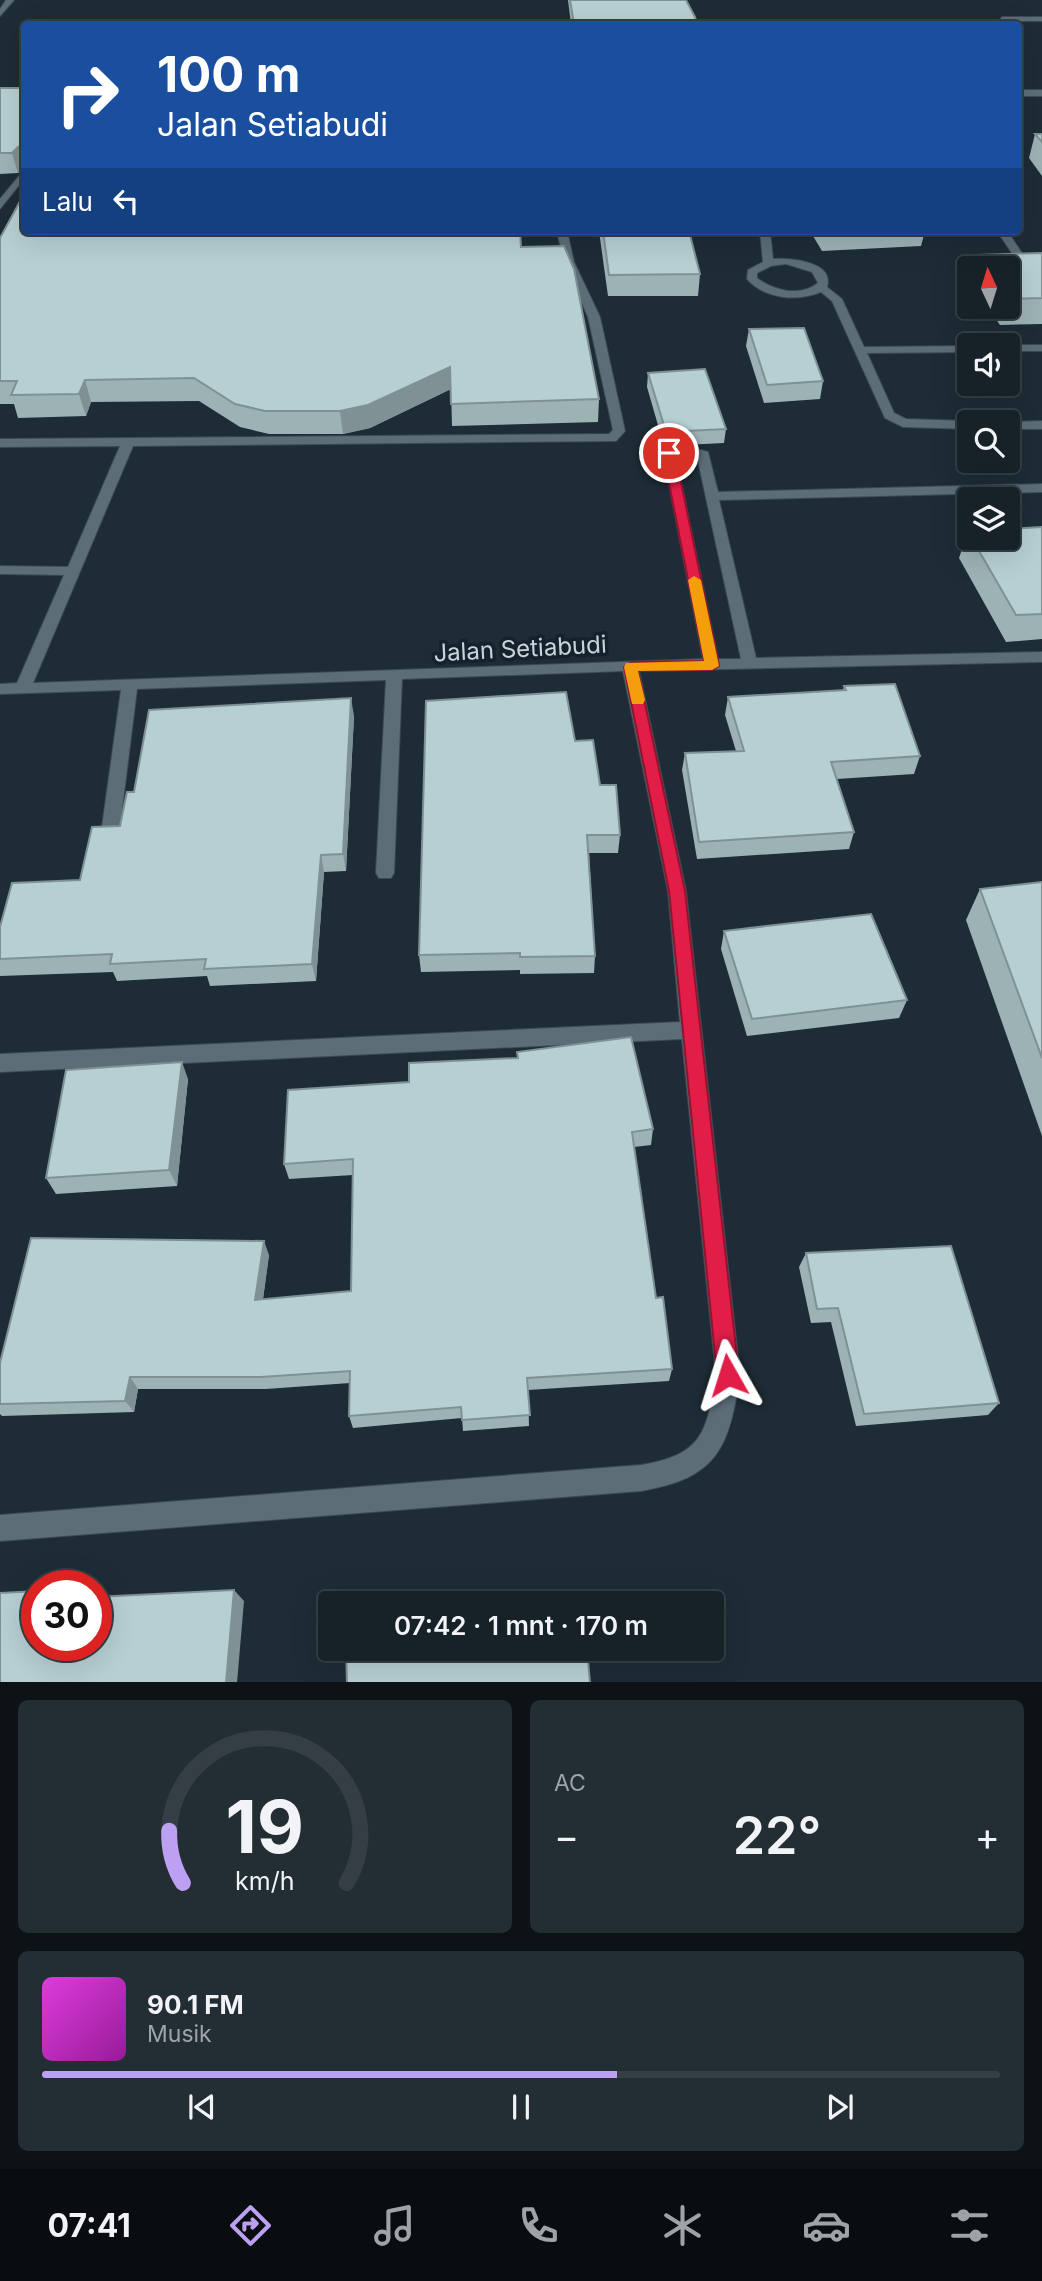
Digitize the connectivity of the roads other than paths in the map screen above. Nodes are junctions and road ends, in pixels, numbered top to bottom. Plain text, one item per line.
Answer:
1 (10, 0) edge
2 (0, 14) edge
3 (1002, 19) dead end
4 (1042, 19) edge
5 (1022, 93) edge
6 (1042, 93) edge
7 (21, 177) edge
8 (0, 206) edge
9 (563, 235) edge
10 (765, 235) edge
11 (1005, 235) edge
12 (768, 263) junction
13 (1030, 273) edge
14 (822, 288) junction
15 (1020, 348) edge
16 (1042, 348) edge
17 (957, 349) edge
18 (862, 350) junction
19 (957, 425) edge
20 (1020, 425) edge
21 (1042, 425) edge
22 (127, 444) junction
23 (1, 447) edge
24 (702, 452) dead end
25 (669, 453) edge
26 (1042, 488) edge
27 (712, 496) junction
28 (0, 570) edge
29 (71, 571) junction
30 (1042, 657) edge
31 (750, 665) junction
32 (712, 666) junction
33 (631, 667) junction
34 (394, 677) junction
35 (130, 683) junction
36 (23, 688) junction
37 (0, 689) edge
38 (110, 834) edge
39 (385, 873) dead end
40 (691, 1030) junction
41 (1, 1065) edge
42 (0, 1528) edge

1 - 2 street
3 - 4 street
5 - 6 street
7 - 8 street
9 - 22 street
10 - 12 street
11 - 13 street
12 - 14 street
12 - 14 street
14 - 18 street
15 - 16 street
17 - 18 street
18 - 19 street
20 - 21 street
22 - 23 street
22 - 29 street
24 - 27 street
25 - 32 street
26 - 27 street
27 - 31 street
28 - 29 street
29 - 36 street
30 - 31 street, Jalan Setiabudi
31 - 32 street, Jalan Setiabudi
32 - 33 street, Jalan Setiabudi
33 - 34 street, Jalan Setiabudi
33 - 40 street
34 - 35 street, Jalan Setiabudi
34 - 39 street
35 - 36 street, Jalan Setiabudi
35 - 38 street
36 - 37 street, Jalan Setiabudi
40 - 41 street
40 - 42 street

